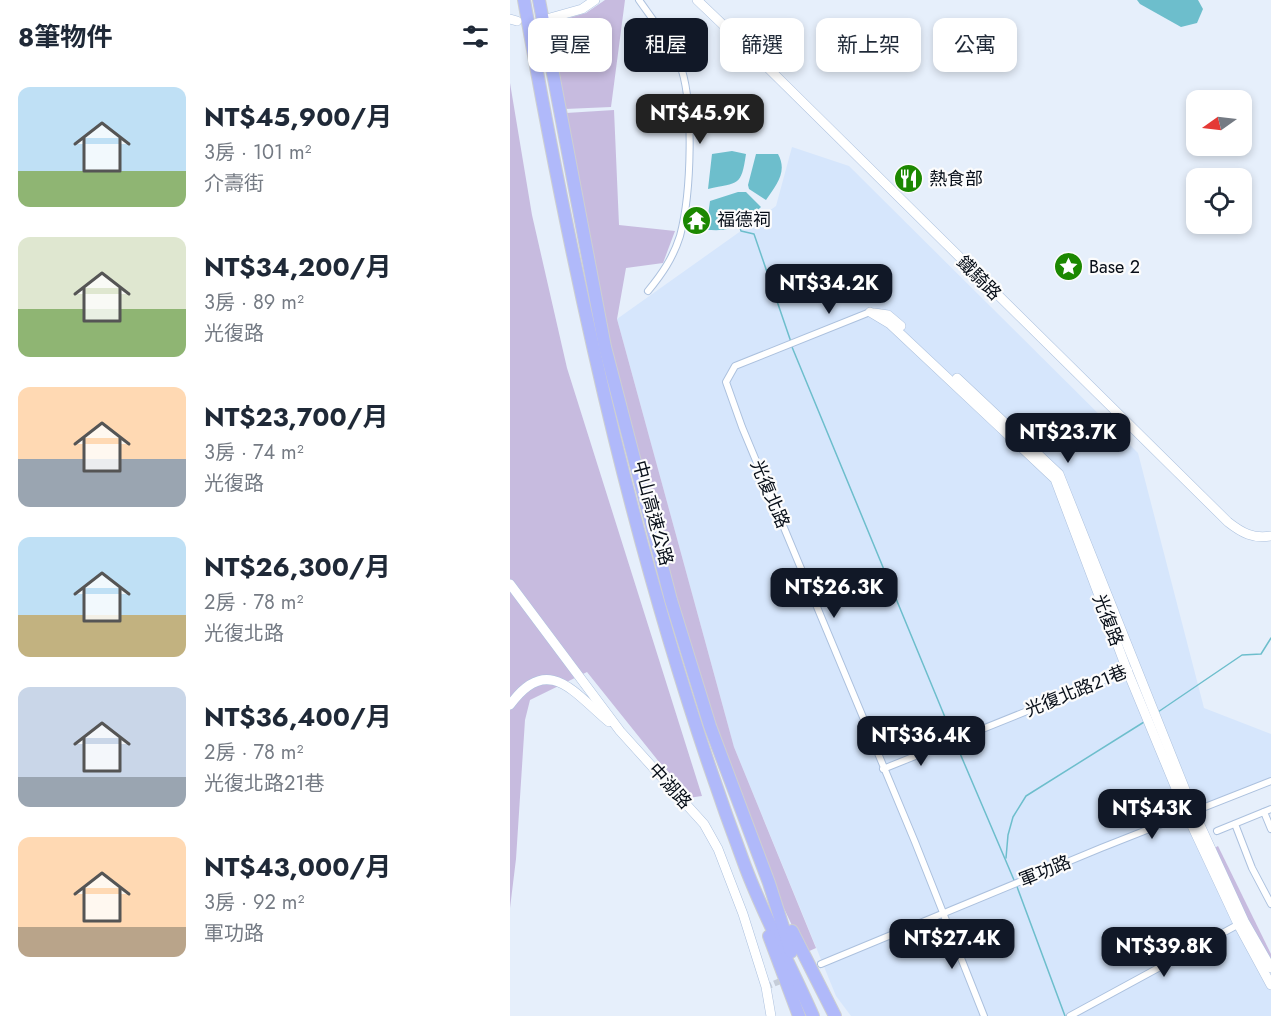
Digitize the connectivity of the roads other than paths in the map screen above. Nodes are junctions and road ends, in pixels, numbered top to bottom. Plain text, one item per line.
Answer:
1 (524, 0) edge
2 (539, 0) edge
3 (595, 0) edge
4 (639, 0) edge
5 (697, 0) edge
6 (550, 18) dead end
7 (648, 291) dead end
8 (870, 312) joint
9 (796, 341) joint
10 (1271, 536) edge
11 (510, 584) edge
12 (514, 595) edge
13 (1131, 669) junction
14 (510, 705) edge
15 (620, 731) junction
16 (883, 769) junction
17 (1271, 781) edge
18 (1268, 810) edge
19 (1191, 813) junction
20 (1235, 824) junction
21 (1271, 829) edge
22 (1217, 831) dead end
23 (746, 867) junction
24 (769, 883) junction
25 (1271, 904) edge
26 (943, 915) junction
27 (1241, 923) junction
28 (821, 964) dead end
29 (1271, 968) edge
30 (1271, 986) edge
31 (1072, 1015) edge
32 (771, 1016) edge
33 (799, 1016) edge
34 (813, 1016) edge
35 (820, 1016) edge
36 (835, 1016) edge
37 (984, 1016) edge

1 - 23 highway, 中山高速公路
2 - 24 highway, 中山高速公路
3 - 6 street
4 - 7 street
5 - 10 street, 鐵騎路
8 - 9 street, 光復路
8 - 13 street, 光復路
9 - 16 street, 光復北路
11 - 12 street, 中湖路
12 - 15 street, 中湖路
13 - 16 street, 光復北路21巷
13 - 19 street, 光復路
14 - 15 street
15 - 32 street, 中湖路
16 - 26 street, 光復北路
17 - 19 street, 軍功路
18 - 20 street
18 - 21 street
19 - 26 street, 軍功路
19 - 27 street, 光復路
20 - 22 street
20 - 25 street
23 - 33 highway
23 - 34 highway, 中山高速公路
24 - 35 highway, 中山高速公路
24 - 36 highway
26 - 28 street, 軍功路
26 - 37 street, 光復北路
27 - 29 street, 光復路
27 - 30 street, 光復路
27 - 31 street

